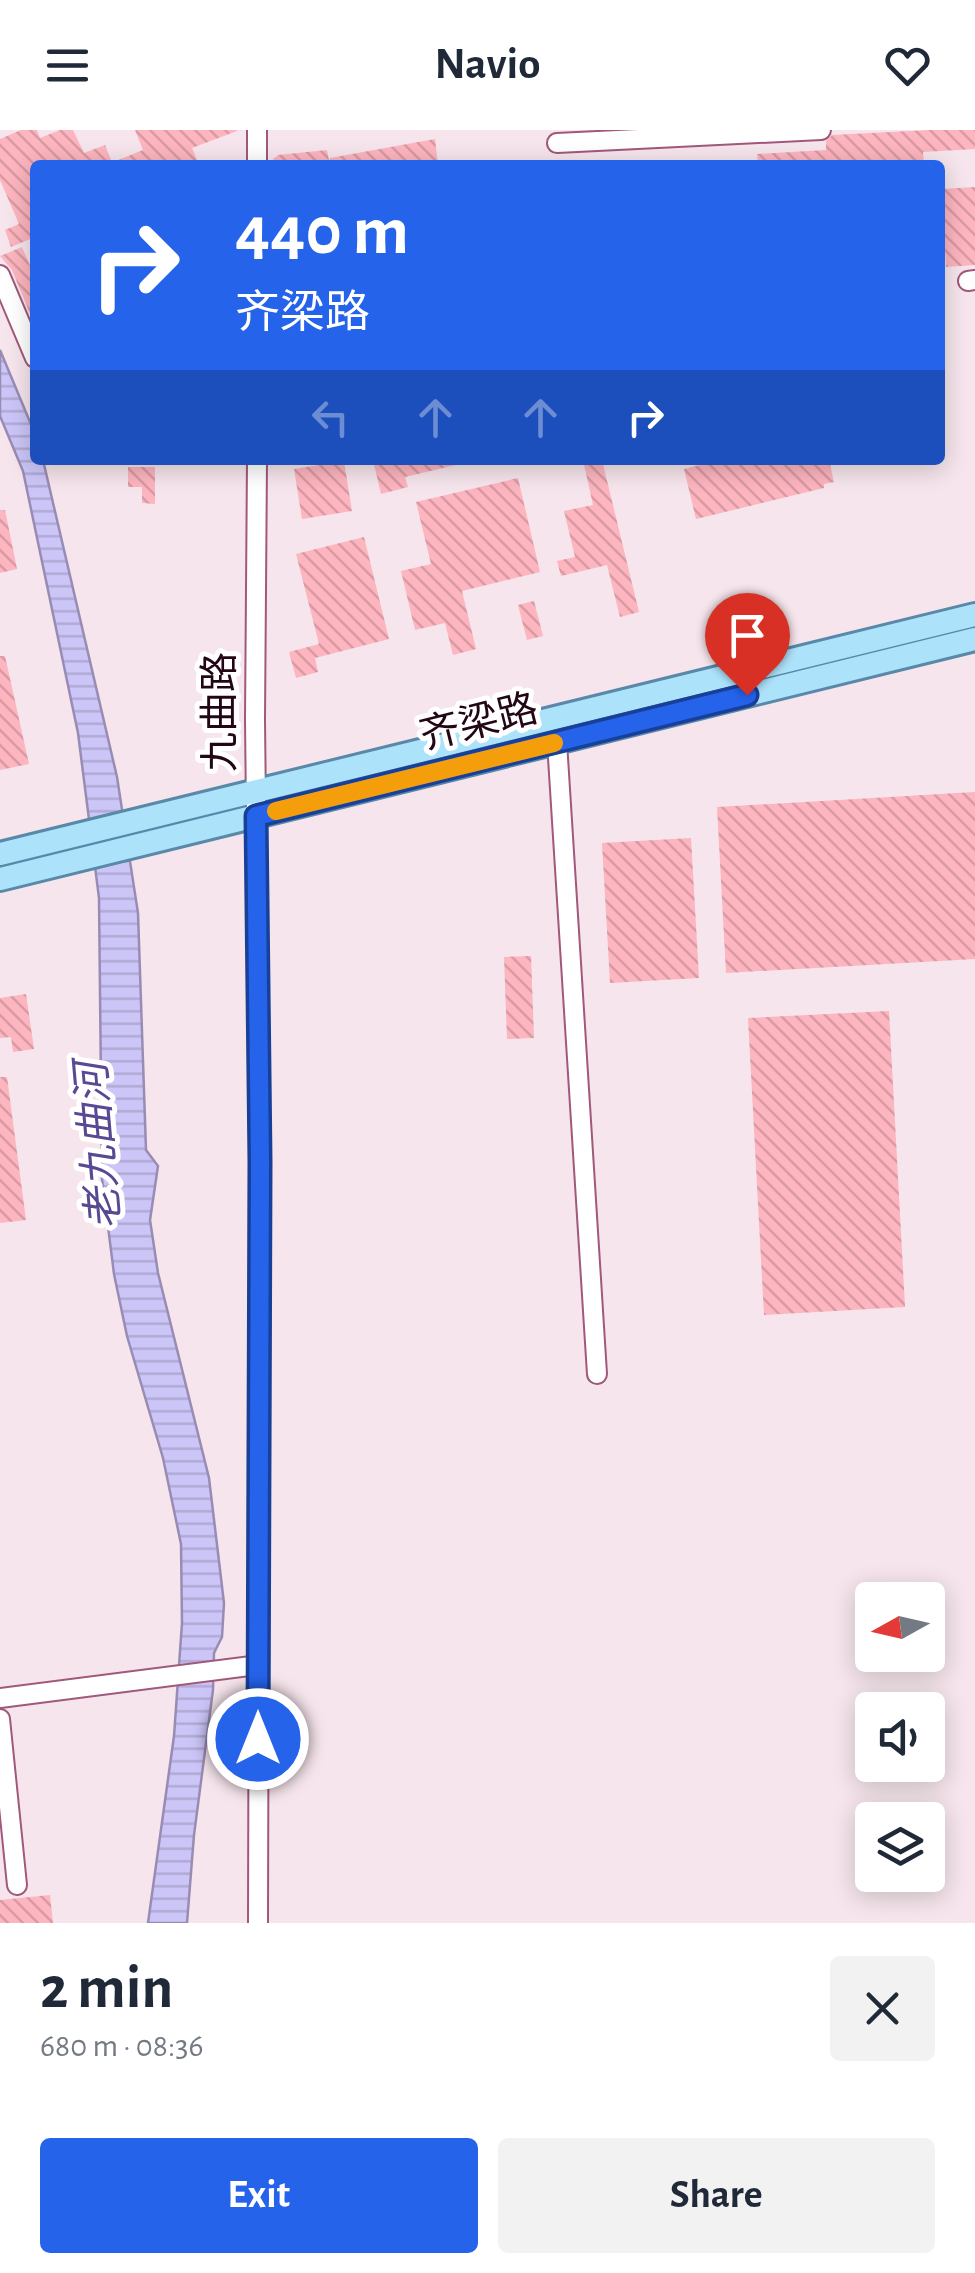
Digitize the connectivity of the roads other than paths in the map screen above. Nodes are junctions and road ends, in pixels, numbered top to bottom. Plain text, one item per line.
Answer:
1 (258, 130) edge
2 (821, 130) edge
3 (557, 143) dead end
4 (258, 160) edge
5 (0, 274) edge
6 (30, 346) edge
7 (257, 465) edge
8 (975, 615) edge
9 (975, 639) edge
10 (557, 742) junction
11 (256, 791) junction
12 (256, 816) junction
13 (0, 854) edge
14 (0, 879) edge
15 (597, 1374) dead end
16 (258, 1665) junction
17 (0, 1698) edge
18 (0, 1719) edge
19 (17, 1885) dead end
20 (258, 1923) edge

1 - 4 street
2 - 3 street
5 - 6 street
7 - 11 street, 九曲路
8 - 11 main road, 齐梁路
9 - 10 main road, 齐梁路
10 - 12 main road, 齐梁路
10 - 15 street
11 - 12 street, 九曲路
11 - 13 main road, 齐梁路
12 - 14 main road, 齐梁路
12 - 16 street, 九曲路
16 - 17 street
16 - 20 street, 九曲路
18 - 19 street

